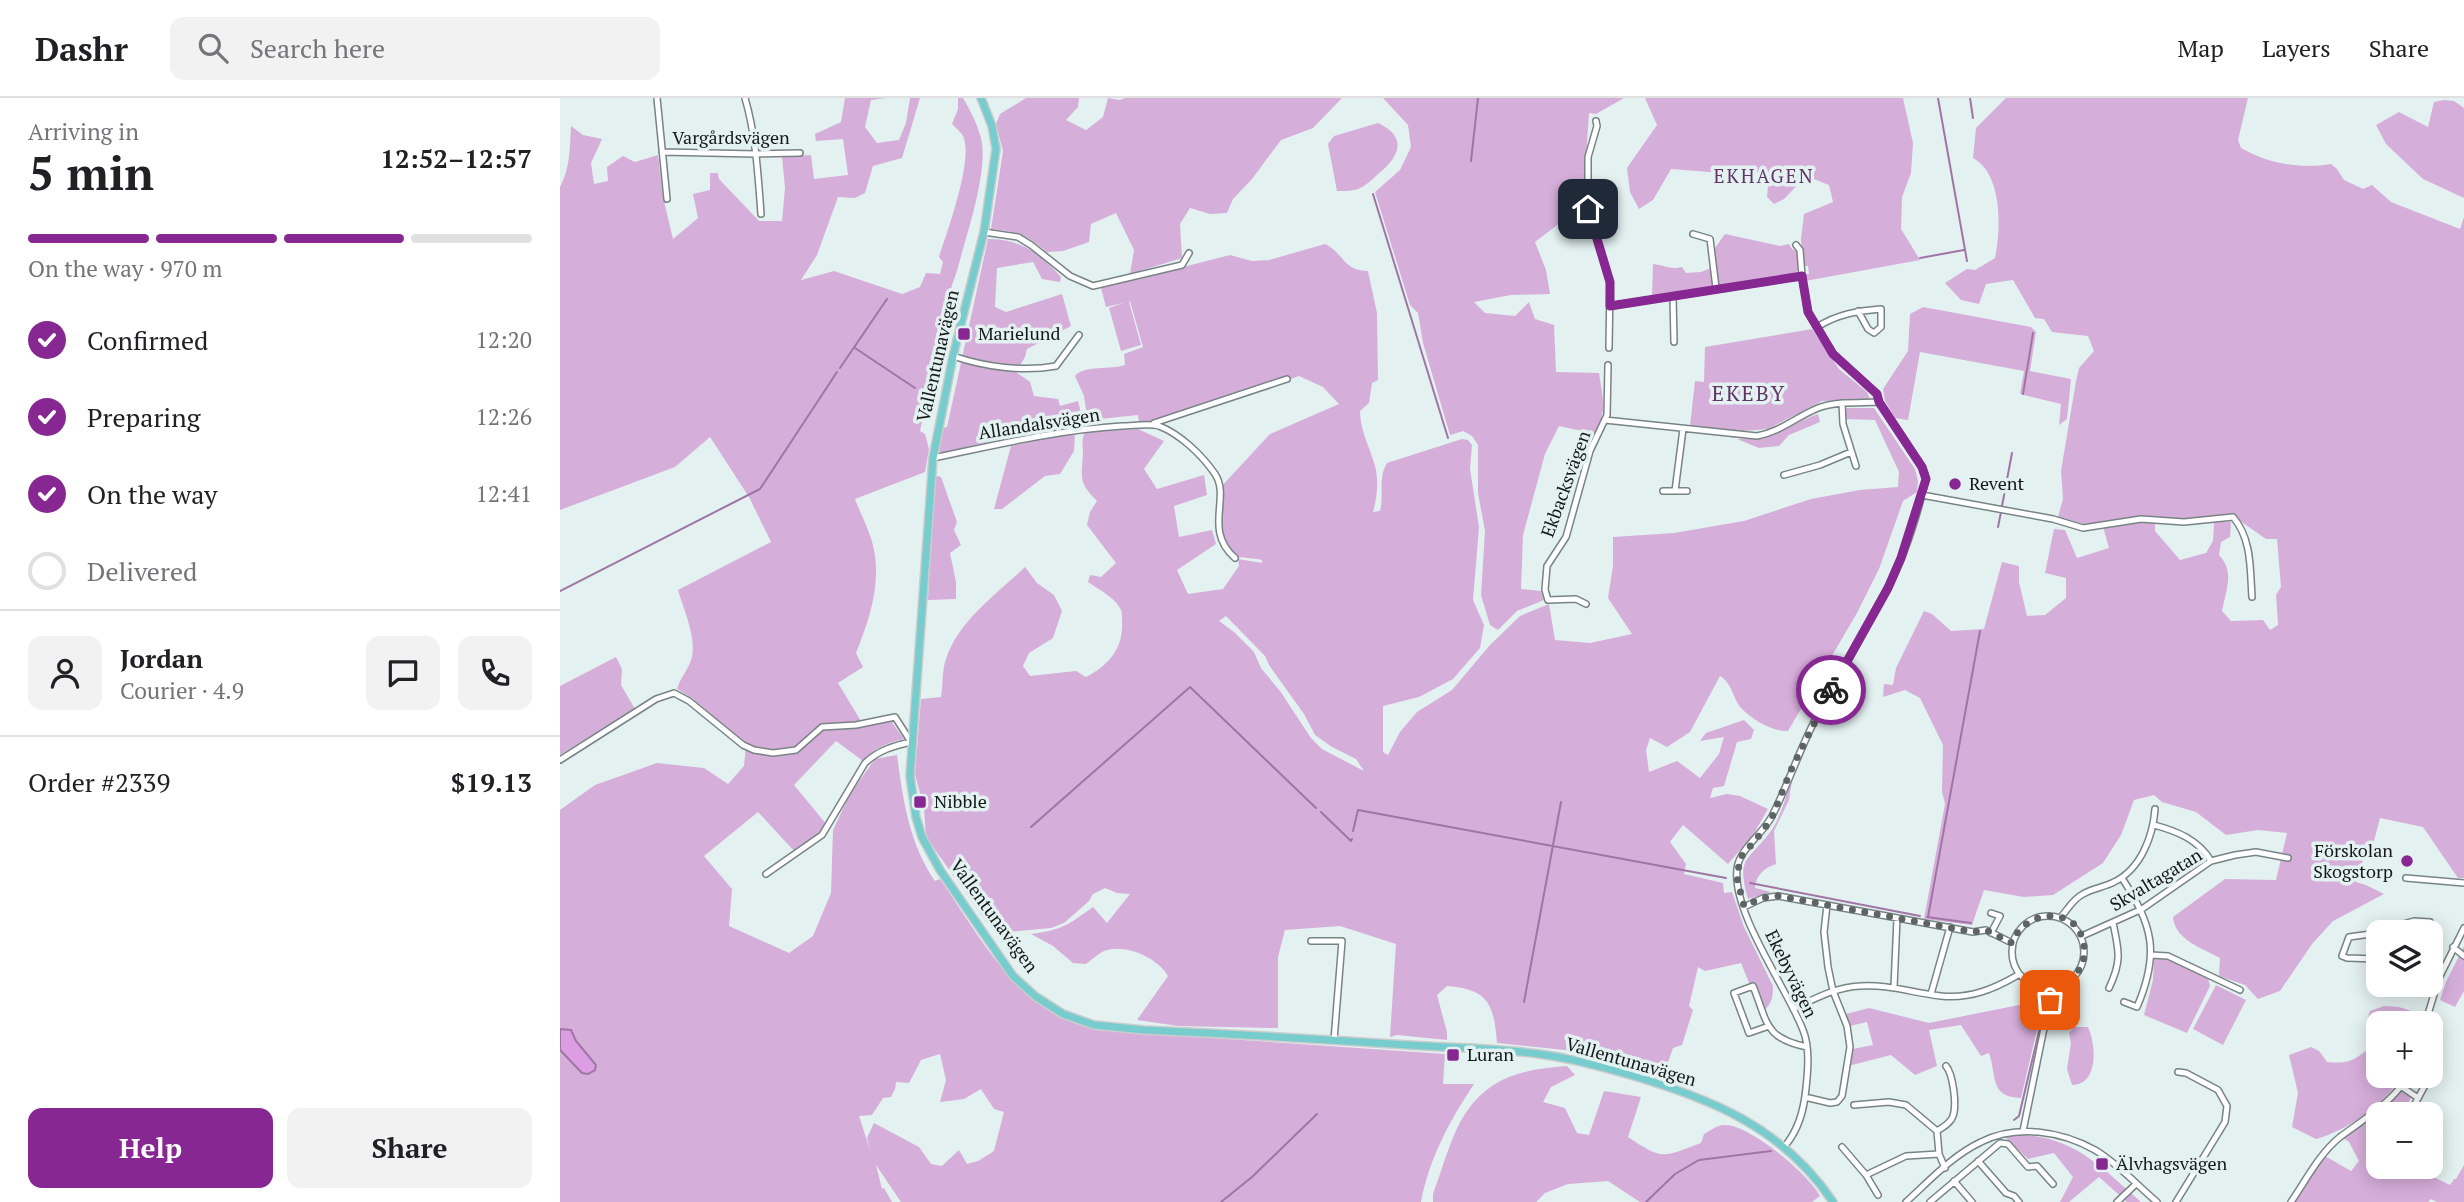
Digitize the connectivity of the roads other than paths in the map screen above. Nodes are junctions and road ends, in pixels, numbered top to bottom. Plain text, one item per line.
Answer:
1 (657, 98) edge
2 (745, 98) edge
3 (981, 98) edge
4 (1596, 121) dead end
5 (662, 152) junction
6 (800, 153) dead end
7 (756, 154) junction
8 (667, 198) dead end
9 (761, 214) dead end
10 (984, 232) junction
11 (1693, 234) dead end
12 (1797, 245) dead end
13 (1189, 253) dead end
14 (1802, 276) junction
15 (1716, 288) junction
16 (1673, 296) junction
17 (1610, 306) junction
18 (1858, 311) junction
19 (1817, 327) junction
20 (1079, 335) dead end
21 (1674, 342) dead end
22 (1609, 348) dead end
23 (953, 356) junction
24 (1608, 365) dead end
25 (1287, 379) dead end
26 (1879, 402) junction
27 (1842, 403) junction
28 (1605, 420) junction
29 (1149, 425) junction
30 (1683, 429) junction
31 (1851, 452) junction
32 (933, 458) junction
33 (1856, 466) dead end
34 (1784, 475) dead end
35 (1663, 491) dead end
36 (1675, 491) junction
37 (1687, 491) dead end
38 (1922, 495) junction
39 (1235, 558) dead end
40 (2252, 597) dead end
41 (1586, 604) dead end
42 (911, 742) junction
43 (560, 760) edge
44 (2155, 809) dead end
45 (2154, 825) junction
46 (2288, 858) dead end
47 (2211, 861) junction
48 (766, 873) dead end
49 (2122, 878) junction
50 (2406, 878) dead end
51 (2464, 883) edge
52 (1827, 905) junction
53 (1744, 906) junction
54 (2142, 909) junction
55 (1991, 913) dead end
56 (2061, 917) junction
57 (1897, 918) junction
58 (2113, 923) junction
59 (1950, 927) junction
60 (2464, 928) edge
61 (1989, 932) junction
62 (2366, 935) edge
63 (2082, 936) junction
64 (1311, 941) dead end
65 (2012, 943) junction
66 (2453, 947) junction
67 (2151, 955) junction
68 (2464, 956) edge
69 (2366, 959) edge
70 (2443, 969) edge
71 (2018, 975) junction
72 (1894, 987) junction
73 (2109, 988) dead end
74 (2052, 989) junction
75 (2240, 990) dead end
76 (1833, 991) junction
77 (1931, 994) junction
78 (2124, 1002) dead end
79 (1793, 1009) junction
80 (1769, 1026) junction
81 (1334, 1040) junction
82 (1807, 1047) junction
83 (1946, 1066) dead end
84 (2178, 1072) dead end
85 (2401, 1088) edge
86 (2403, 1088) edge
87 (2423, 1088) edge
88 (1805, 1097) junction
89 (2418, 1098) junction
90 (2416, 1102) edge
91 (1854, 1105) dead end
92 (1937, 1131) junction
93 (2023, 1131) junction
94 (1785, 1146) junction
95 (1842, 1147) dead end
96 (1939, 1154) junction
97 (1978, 1161) junction
98 (1945, 1168) junction
99 (1866, 1175) junction
100 (1954, 1181) junction
101 (2053, 1184) dead end
102 (2136, 1184) junction
103 (1917, 1192) junction
104 (1878, 1195) dead end
105 (1833, 1202) edge
106 (1906, 1202) edge
107 (1928, 1202) edge
108 (1972, 1202) edge
109 (2019, 1202) edge
110 (2117, 1202) edge
111 (2157, 1202) edge
112 (2176, 1202) edge
113 (2291, 1202) edge

1 - 5 street
2 - 7 street
3 - 10 main road, Vallentunavägen
4 - 17 street
5 - 7 street, Vargårdsvägen
5 - 8 street
6 - 7 street, Vargårdsvägen
7 - 9 street
10 - 13 street
10 - 23 main road, Vallentunavägen
11 - 15 street
12 - 14 street, Ekebyvägen
14 - 15 street
14 - 19 street, Ekebyvägen
15 - 16 street
16 - 17 street
16 - 21 street
17 - 22 street
18 - 18 street
18 - 19 street
19 - 26 street, Ekebyvägen
20 - 23 street
23 - 32 main road, Vallentunavägen
24 - 28 street
25 - 29 street, Allandalsvägen
26 - 27 street
26 - 38 street, Ekebyvägen
27 - 30 street
27 - 31 street
28 - 30 street
28 - 41 street, Ekbacksvägen
29 - 32 street, Allandalsvägen
29 - 39 street, Allandalsvägen
30 - 36 street
31 - 33 street
31 - 34 street
32 - 42 main road, Vallentunavägen
35 - 36 street
36 - 37 street
38 - 40 street
38 - 53 street, Ekebyvägen
42 - 43 street
42 - 48 street
42 - 81 main road, Vallentunavägen
44 - 45 street
45 - 47 street
45 - 49 street
46 - 47 street, Skvaltagatan
47 - 54 street, Skvaltagatan
49 - 54 street
49 - 56 street
50 - 51 street
52 - 53 street
52 - 57 street
52 - 76 street
53 - 79 street, Ekebyvägen
54 - 58 street, Skvaltagatan
54 - 67 street
55 - 61 street
56 - 63 street
56 - 65 street
57 - 59 street
57 - 72 street
58 - 63 street, Skvaltagatan
58 - 73 street
59 - 61 street
59 - 77 street
60 - 66 street
61 - 65 street
62 - 69 street
63 - 74 street
64 - 81 street
65 - 71 street
66 - 68 street
66 - 70 street
67 - 75 street
67 - 78 street
71 - 74 street
71 - 77 street
72 - 76 street
72 - 77 street
74 - 93 street
76 - 79 street
76 - 88 street
79 - 82 street, Ekebyvägen
80 - 80 street
80 - 82 street
81 - 94 main road, Vallentunavägen
82 - 88 street, Ekebyvägen
83 - 92 street
84 - 112 street
85 - 113 street
86 - 89 street
87 - 89 street
88 - 94 street, Ekebyvägen
89 - 90 street
91 - 92 street
92 - 96 street
93 - 98 street
93 - 102 street
94 - 105 main road, Vallentunavägen
95 - 99 street
96 - 98 street
96 - 99 street
97 - 100 street
97 - 101 street
97 - 109 street
98 - 103 street
99 - 104 street
100 - 107 street
100 - 108 street
102 - 110 street
102 - 111 street
103 - 106 street
103 - 107 street

